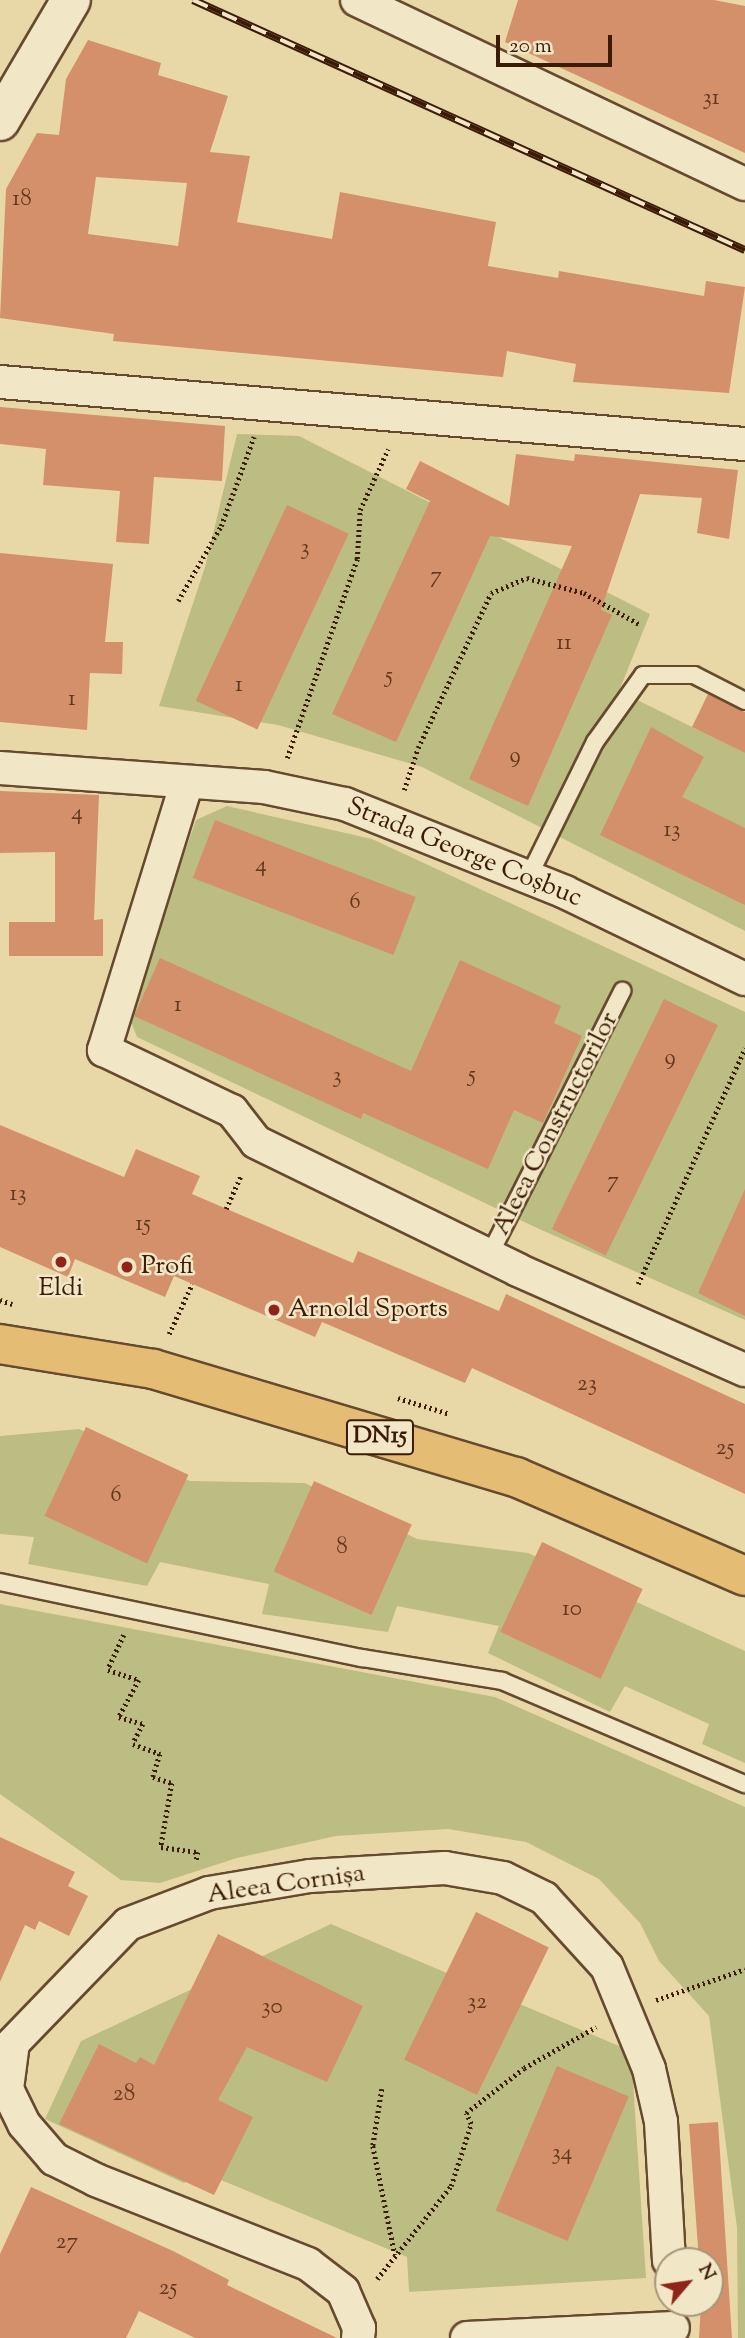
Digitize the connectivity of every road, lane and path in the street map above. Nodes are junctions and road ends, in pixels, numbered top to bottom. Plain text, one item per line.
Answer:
1 (71, 0) edge
2 (357, 0) edge
3 (0, 121) edge
4 (745, 184) edge
5 (0, 382) edge
6 (255, 433) dead end
7 (391, 442) dead end
8 (745, 444) edge
9 (178, 601) dead end
10 (639, 624) dead end
11 (745, 701) edge
12 (0, 768) edge
13 (284, 769) dead end
14 (187, 782) junction
15 (403, 794) dead end
16 (529, 876) junction
17 (745, 979) edge
18 (622, 991) dead end
19 (745, 1048) edge
20 (489, 1256) junction
21 (192, 1284) dead end
22 (636, 1288) dead end
23 (0, 1344) edge
24 (164, 1344) dead end
25 (745, 1370) edge
26 (745, 1576) edge
27 (0, 1582) edge
28 (134, 1612) junction
29 (745, 1784) edge
30 (187, 1901) junction
31 (745, 1969) edge
32 (613, 2017) junction
33 (382, 2089) dead end
34 (668, 2247) edge
35 (395, 2256) junction
36 (377, 2279) dead end
37 (673, 2323) edge
38 (570, 2335) edge
39 (358, 2338) edge
40 (467, 2338) edge

1 - 3 street
2 - 4 street
5 - 8 street
6 - 9 path
7 - 13 path
10 - 15 path
11 - 16 lane
12 - 14 street, Strada George Coșbuc
14 - 16 street, Strada George Coșbuc
14 - 20 street, Aleea Constructorilor
16 - 17 street, Strada George Coșbuc
18 - 20 lane, Aleea Constructorilor
19 - 22 path
20 - 25 street, Aleea Constructorilor
21 - 24 path
23 - 26 main road, DN15
27 - 28 lane
28 - 29 lane
28 - 30 path
30 - 32 street, Aleea Cornișa
30 - 39 street, Aleea Cornișa
31 - 32 path
32 - 34 street, Aleea Cornișa
32 - 35 path
33 - 35 path
35 - 36 path
37 - 38 street
38 - 40 street

